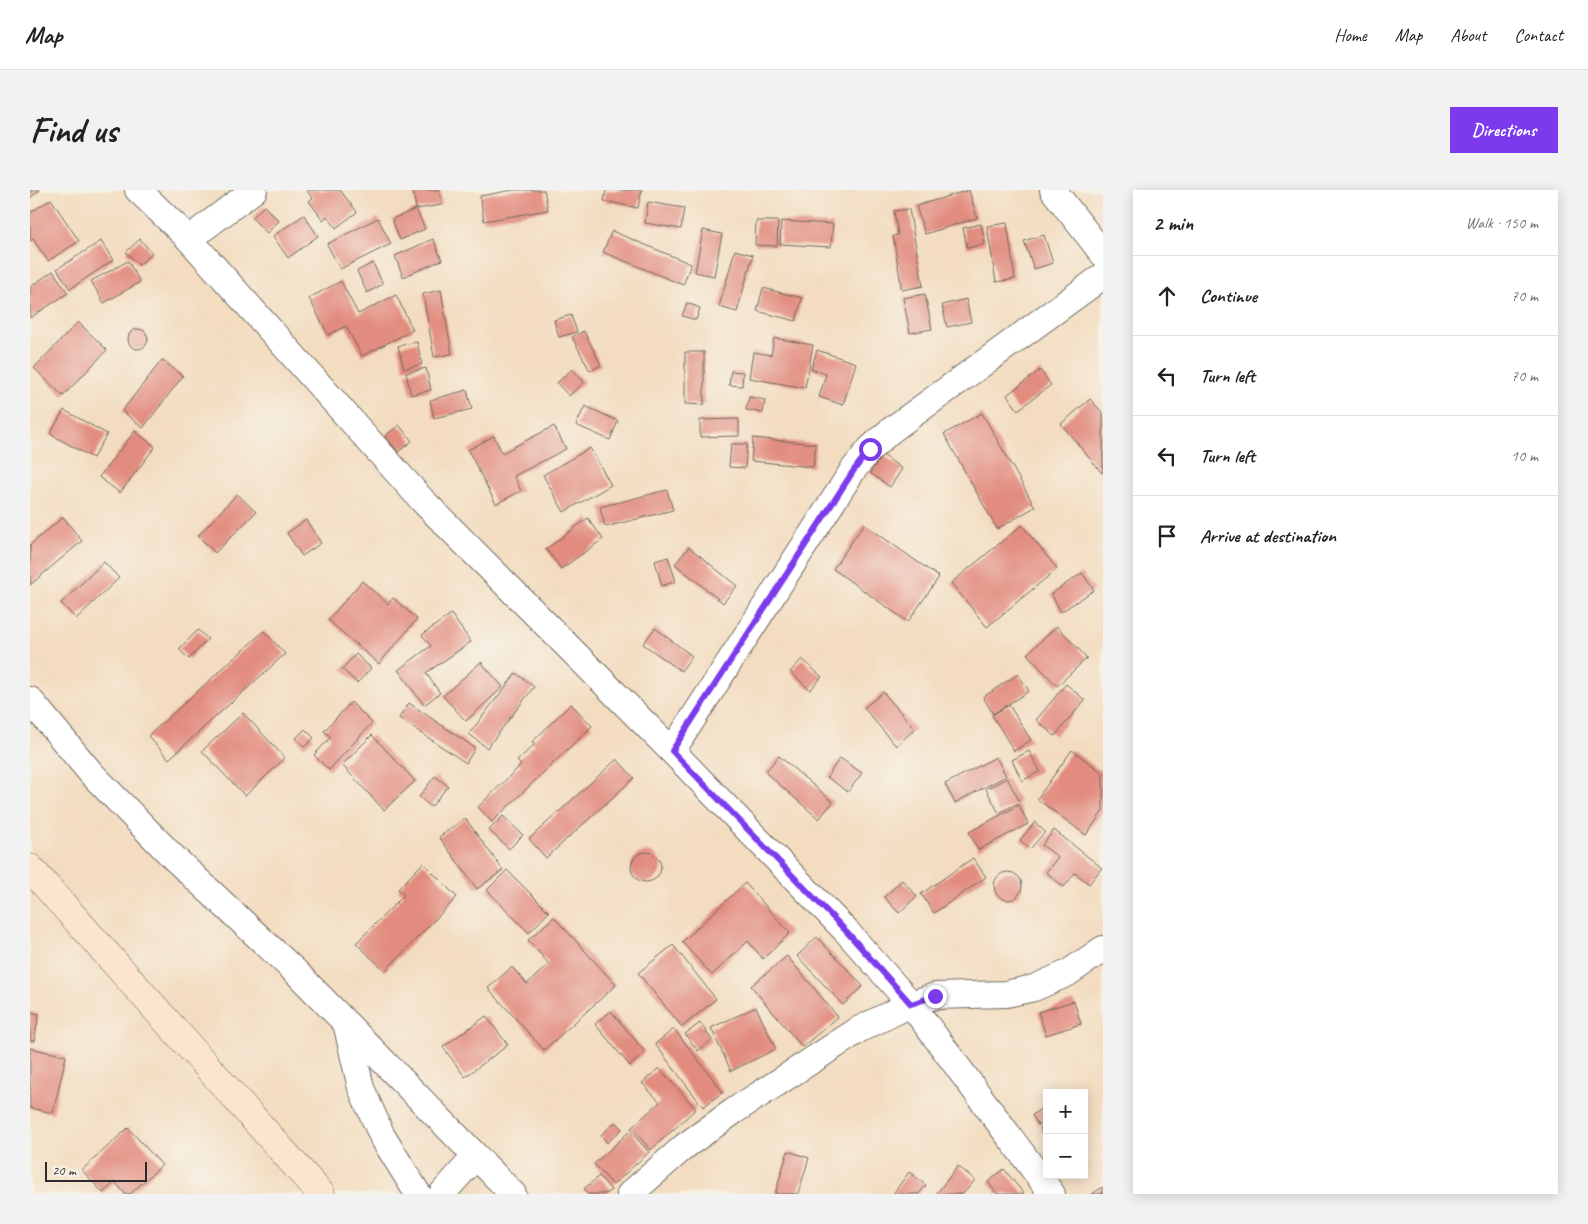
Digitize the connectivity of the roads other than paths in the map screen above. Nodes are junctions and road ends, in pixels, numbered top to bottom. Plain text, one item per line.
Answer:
1 (138, 190) edge
2 (254, 190) edge
3 (1053, 190) edge
4 (189, 239) junction
5 (1103, 254) edge
6 (1103, 276) edge
7 (30, 700) edge
8 (672, 751) junction
9 (30, 868) edge
10 (1103, 949) edge
11 (911, 1004) junction
12 (347, 1026) junction
13 (475, 1157) junction
14 (322, 1194) edge
15 (418, 1194) edge
16 (442, 1194) edge
17 (513, 1194) edge
18 (630, 1194) edge
19 (1052, 1194) edge

1 - 4 street
2 - 4 street
3 - 5 street
4 - 8 street
6 - 8 street
7 - 12 street
8 - 11 street
9 - 14 main road
10 - 11 street
11 - 18 street
11 - 19 street
12 - 13 street
12 - 15 street
13 - 16 street
13 - 17 street

